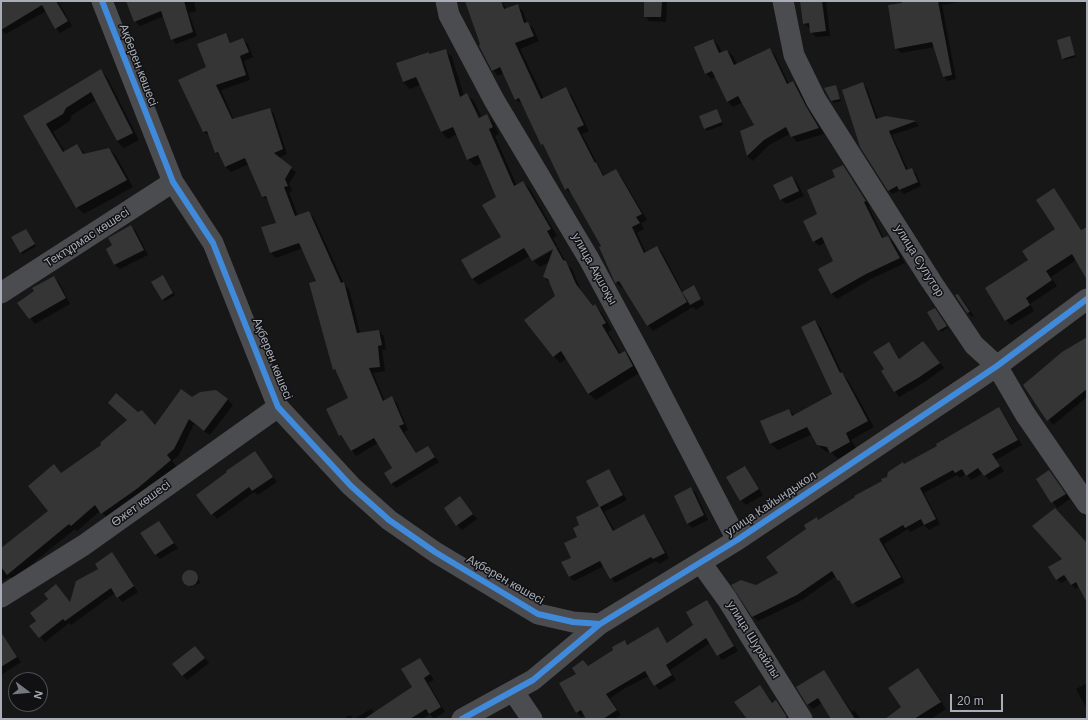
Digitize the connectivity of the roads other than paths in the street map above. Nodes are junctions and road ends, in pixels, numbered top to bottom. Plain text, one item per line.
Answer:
1 (102, 1) edge
2 (446, 1) edge
3 (783, 1) edge
4 (173, 182) junction
5 (1, 293) edge
6 (1087, 299) edge
7 (997, 366) junction
8 (278, 407) junction
9 (1087, 504) edge
10 (737, 540) junction
11 (701, 563) junction
12 (1, 597) edge
13 (600, 624) junction
14 (513, 691) junction
15 (462, 719) edge
16 (532, 719) edge
17 (802, 719) edge

1 - 4 street, Ақберен көшесі
2 - 10 street, улица Ақшоқы
3 - 7 street, улица Сулутор
4 - 5 street, Тектұрмас көшесі
4 - 8 street, Ақберен көшесі
6 - 7 street, улица Кайындыкол
7 - 9 street, улица Сулутор
7 - 10 street, улица Кайындыкол
8 - 12 street, Өжет көшесі
8 - 13 street, Ақберен көшесі
10 - 11 street, улица Кайындыкол
11 - 13 street, улица Кайындыкол
11 - 17 street, улица Шурайлы
13 - 14 street, улица Кайындыкол
14 - 15 street, улица Кайындыкол
14 - 16 street

